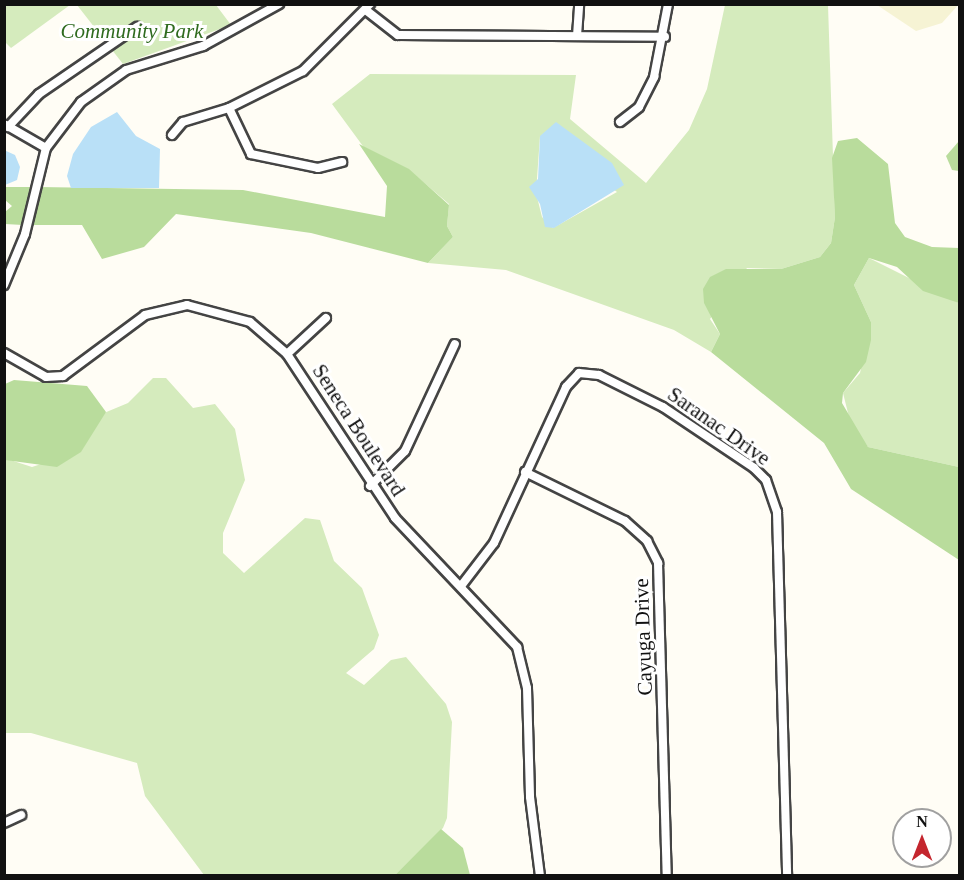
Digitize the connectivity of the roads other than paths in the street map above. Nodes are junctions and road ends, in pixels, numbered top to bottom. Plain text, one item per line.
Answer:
1 (279, 4) edge
2 (579, 4) edge
3 (668, 4) edge
4 (369, 8) edge
5 (137, 27) dead end
6 (577, 36) junction
7 (665, 37) junction
8 (229, 108) junction
9 (620, 122) dead end
10 (6, 126) edge
11 (172, 135) dead end
12 (46, 148) junction
13 (342, 162) dead end
14 (4, 285) edge
15 (326, 318) dead end
16 (455, 344) dead end
17 (4, 352) edge
18 (286, 354) junction
19 (525, 472) junction
20 (370, 486) junction
21 (461, 586) junction
22 (21, 815) dead end
23 (4, 823) edge
24 (540, 876) edge
25 (667, 876) edge
26 (787, 876) edge

1 - 12 street
2 - 6 street
3 - 7 street
4 - 6 street
4 - 8 street
5 - 10 street
6 - 7 street
7 - 9 street
8 - 11 street
8 - 13 street
10 - 12 street
12 - 14 street
15 - 18 street
16 - 20 street
17 - 18 street, Seneca Boulevard
18 - 20 street, Seneca Boulevard
19 - 21 street, Saranac Drive
19 - 25 street, Cayuga Drive
19 - 26 street, Saranac Drive
20 - 21 street, Seneca Boulevard
21 - 24 street, Seneca Boulevard
22 - 23 street

